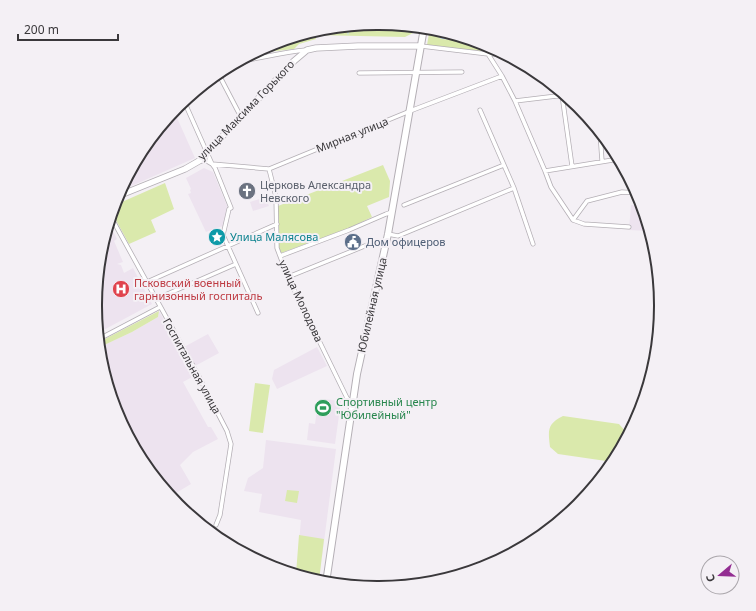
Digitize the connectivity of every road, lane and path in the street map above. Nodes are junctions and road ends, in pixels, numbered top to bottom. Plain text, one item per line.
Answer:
1 (423, 34) edge
2 (421, 46) junction
3 (307, 50) junction
4 (488, 54) joint
5 (254, 59) edge
6 (417, 72) junction
7 (462, 72) dead end
8 (359, 73) dead end
9 (502, 76) junction
10 (221, 79) edge
11 (557, 96) edge
12 (515, 101) junction
13 (564, 102) edge
14 (187, 107) edge
15 (480, 110) dead end
16 (410, 111) junction
17 (241, 117) junction
18 (601, 143) edge
19 (207, 153) junction
20 (612, 160) edge
21 (199, 161) junction
22 (602, 161) junction
23 (212, 164) junction
24 (504, 166) junction
25 (572, 166) junction
26 (269, 169) junction
27 (545, 170) junction
28 (514, 188) junction
29 (127, 192) edge
30 (629, 192) edge
31 (404, 205) dead end
32 (392, 212) junction
33 (573, 220) junction
34 (115, 224) edge
35 (277, 224) junction
36 (629, 227) dead end
37 (388, 234) junction
38 (377, 242) dead end
39 (534, 244) dead end
40 (228, 245) junction
41 (280, 256) junction
42 (236, 264) junction
43 (288, 278) junction
44 (147, 282) junction
45 (156, 299) junction
46 (160, 307) junction
47 (258, 313) dead end
48 (104, 336) edge
49 (352, 403) junction
50 (216, 525) dead end
51 (327, 576) edge

1 - 2 main road, Юбилейная улица
2 - 3 main road
2 - 4 street
2 - 6 main road, Юбилейная улица
3 - 5 street
3 - 17 main road, улица Максима Горького
4 - 9 street
6 - 7 street
6 - 8 street
6 - 16 main road, Юбилейная улица
9 - 12 street
9 - 16 street, Мирная улица
10 - 17 street
11 - 12 street
12 - 27 street
13 - 25 street
14 - 19 street
15 - 24 street
16 - 26 street, Мирная улица
16 - 32 main road, Юбилейная улица
17 - 19 main road, улица Максима Горького
18 - 22 street
19 - 21 main road, улица Максима Горького
19 - 23 street
20 - 22 street
21 - 23 street, Мирная улица
21 - 29 main road, улица Максима Горького
22 - 25 street
23 - 26 street, Мирная улица
23 - 40 street
24 - 28 street
24 - 31 street
25 - 27 street
26 - 35 street, улица Молодова
27 - 33 street
28 - 37 street
28 - 39 street
30 - 33 street
32 - 37 main road, Юбилейная улица
32 - 41 street
33 - 36 street
34 - 44 street, Госпитальная улица
35 - 40 street
35 - 41 street, улица Молодова
37 - 49 main road, Юбилейная улица
38 - 43 street
40 - 42 street
40 - 44 street
41 - 43 street, улица Молодова
42 - 45 street
42 - 47 street
43 - 49 street, улица Молодова
44 - 45 street, Госпитальная улица
45 - 46 street, Госпитальная улица
46 - 48 street
46 - 50 street, Госпитальная улица
49 - 51 main road, Юбилейная улица

